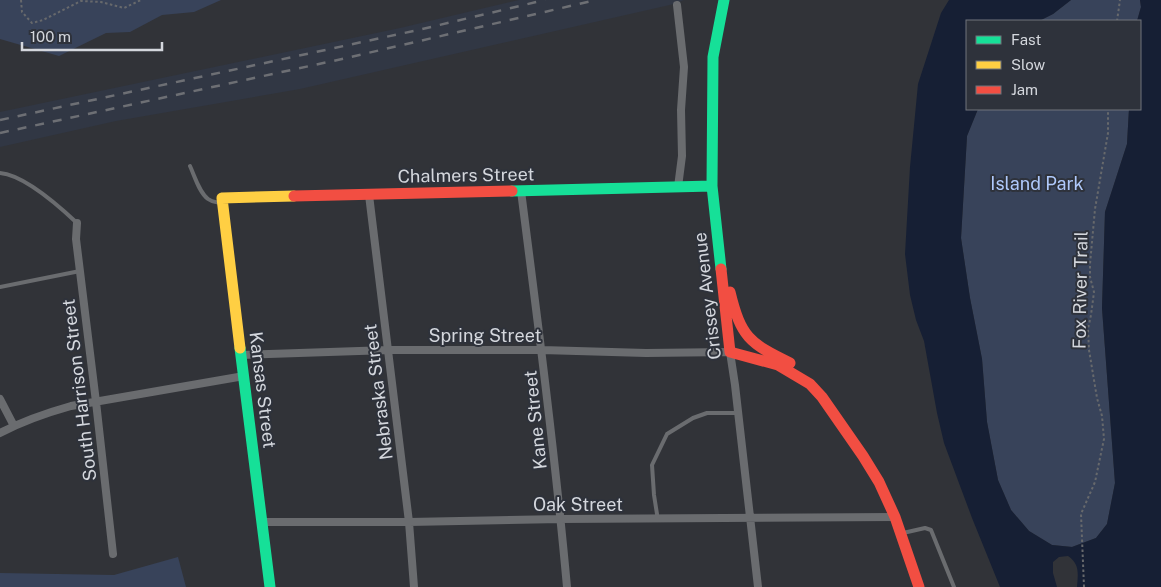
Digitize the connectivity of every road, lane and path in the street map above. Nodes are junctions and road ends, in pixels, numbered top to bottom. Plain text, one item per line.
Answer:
1 (21, 0) edge
2 (141, 0) edge
3 (724, 0) edge
4 (1120, 0) edge
5 (677, 5) dead end
6 (1117, 20) edge
7 (1108, 110) edge
8 (190, 166) dead end
9 (0, 173) edge
10 (712, 186) junction
11 (678, 187) junction
12 (521, 191) junction
13 (369, 195) junction
14 (222, 200) junction
15 (77, 223) joint
16 (719, 247) junction
17 (80, 271) junction
18 (0, 287) edge
19 (389, 350) junction
20 (542, 350) junction
21 (730, 352) junction
22 (241, 355) junction
23 (244, 376) junction
24 (810, 384) junction
25 (0, 399) edge
26 (96, 402) junction
27 (739, 413) junction
28 (14, 426) junction
29 (0, 434) edge
30 (895, 517) junction
31 (561, 519) junction
32 (656, 519) junction
33 (751, 519) junction
34 (262, 522) junction
35 (409, 522) junction
36 (901, 533) junction
37 (114, 554) dead end
38 (270, 587) edge
39 (414, 587) edge
40 (567, 587) edge
41 (758, 587) edge
42 (919, 587) edge
43 (954, 587) edge
44 (1084, 587) edge

1 - 2 path
3 - 10 street, Crissey Avenue
4 - 6 path
5 - 11 street
7 - 44 path, Fox River Trail
8 - 14 lane
9 - 15 lane
10 - 11 street, Chalmers Street
10 - 16 street, Crissey Avenue
11 - 12 street, Chalmers Street
12 - 13 street, Chalmers Street
12 - 20 street, Kane Street
13 - 14 street, Chalmers Street
13 - 19 street, Nebraska Street
14 - 22 street, Kansas Street
15 - 17 street, South Harrison Street
16 - 21 street, Crissey Avenue
16 - 24 street
17 - 18 lane
17 - 26 street, South Harrison Street
19 - 20 street, Spring Street
19 - 22 street, Spring Street
19 - 35 street, Nebraska Street
20 - 21 street, Spring Street
20 - 31 street, Kane Street
21 - 24 street
21 - 27 street, Crissey Avenue
22 - 23 street, Kansas Street
23 - 26 street
23 - 34 street, Kansas Street
24 - 30 street
25 - 28 street
26 - 28 street
26 - 37 street, South Harrison Street
27 - 32 lane
27 - 33 street, Crissey Avenue
28 - 29 street
30 - 33 street, Oak Street
30 - 36 street
31 - 32 street, Oak Street
31 - 35 street, Oak Street
31 - 40 street, Kane Street
32 - 33 street, Oak Street
33 - 41 street, Crissey Avenue
34 - 35 street, Oak Street
34 - 38 street, Kansas Street
35 - 39 street, Nebraska Street
36 - 42 street
36 - 43 lane

